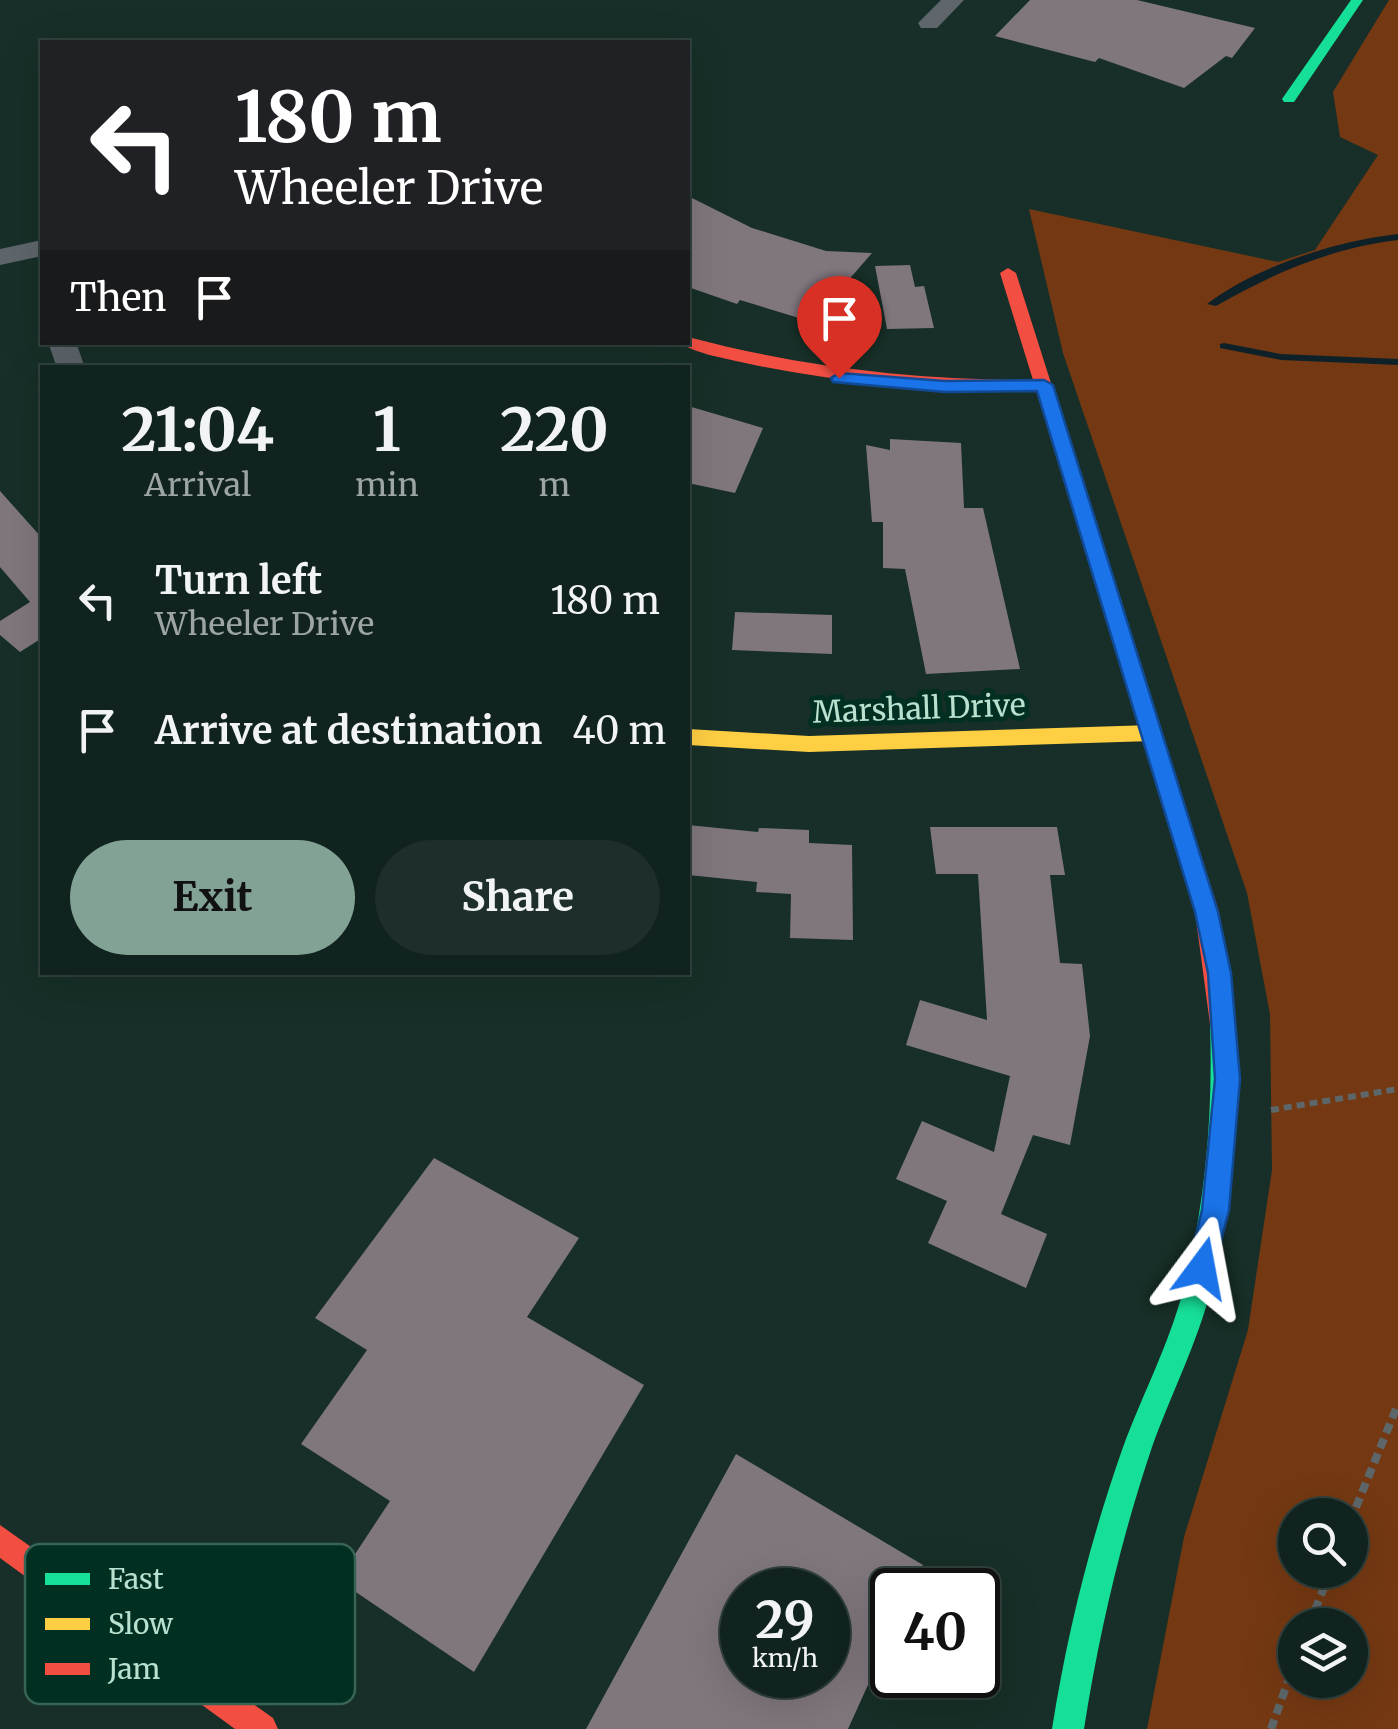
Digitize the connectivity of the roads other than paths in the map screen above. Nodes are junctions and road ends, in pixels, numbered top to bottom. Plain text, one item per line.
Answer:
1 (953, 0) edge
2 (1358, 0) edge
3 (929, 23) dead end
4 (1288, 98) dead end
5 (38, 249) edge
6 (0, 257) edge
7 (1008, 274) dead end
8 (690, 343) edge
9 (1044, 385) junction
10 (1152, 733) junction
11 (690, 737) edge
12 (0, 1540) edge
13 (25, 1558) edge
14 (227, 1704) edge
15 (262, 1729) edge
16 (1068, 1729) edge

1 - 3 street
2 - 4 street
5 - 6 street
7 - 9 street
8 - 9 street
9 - 10 street
10 - 11 street, Marshall Drive
10 - 16 street
12 - 13 street
14 - 15 street

